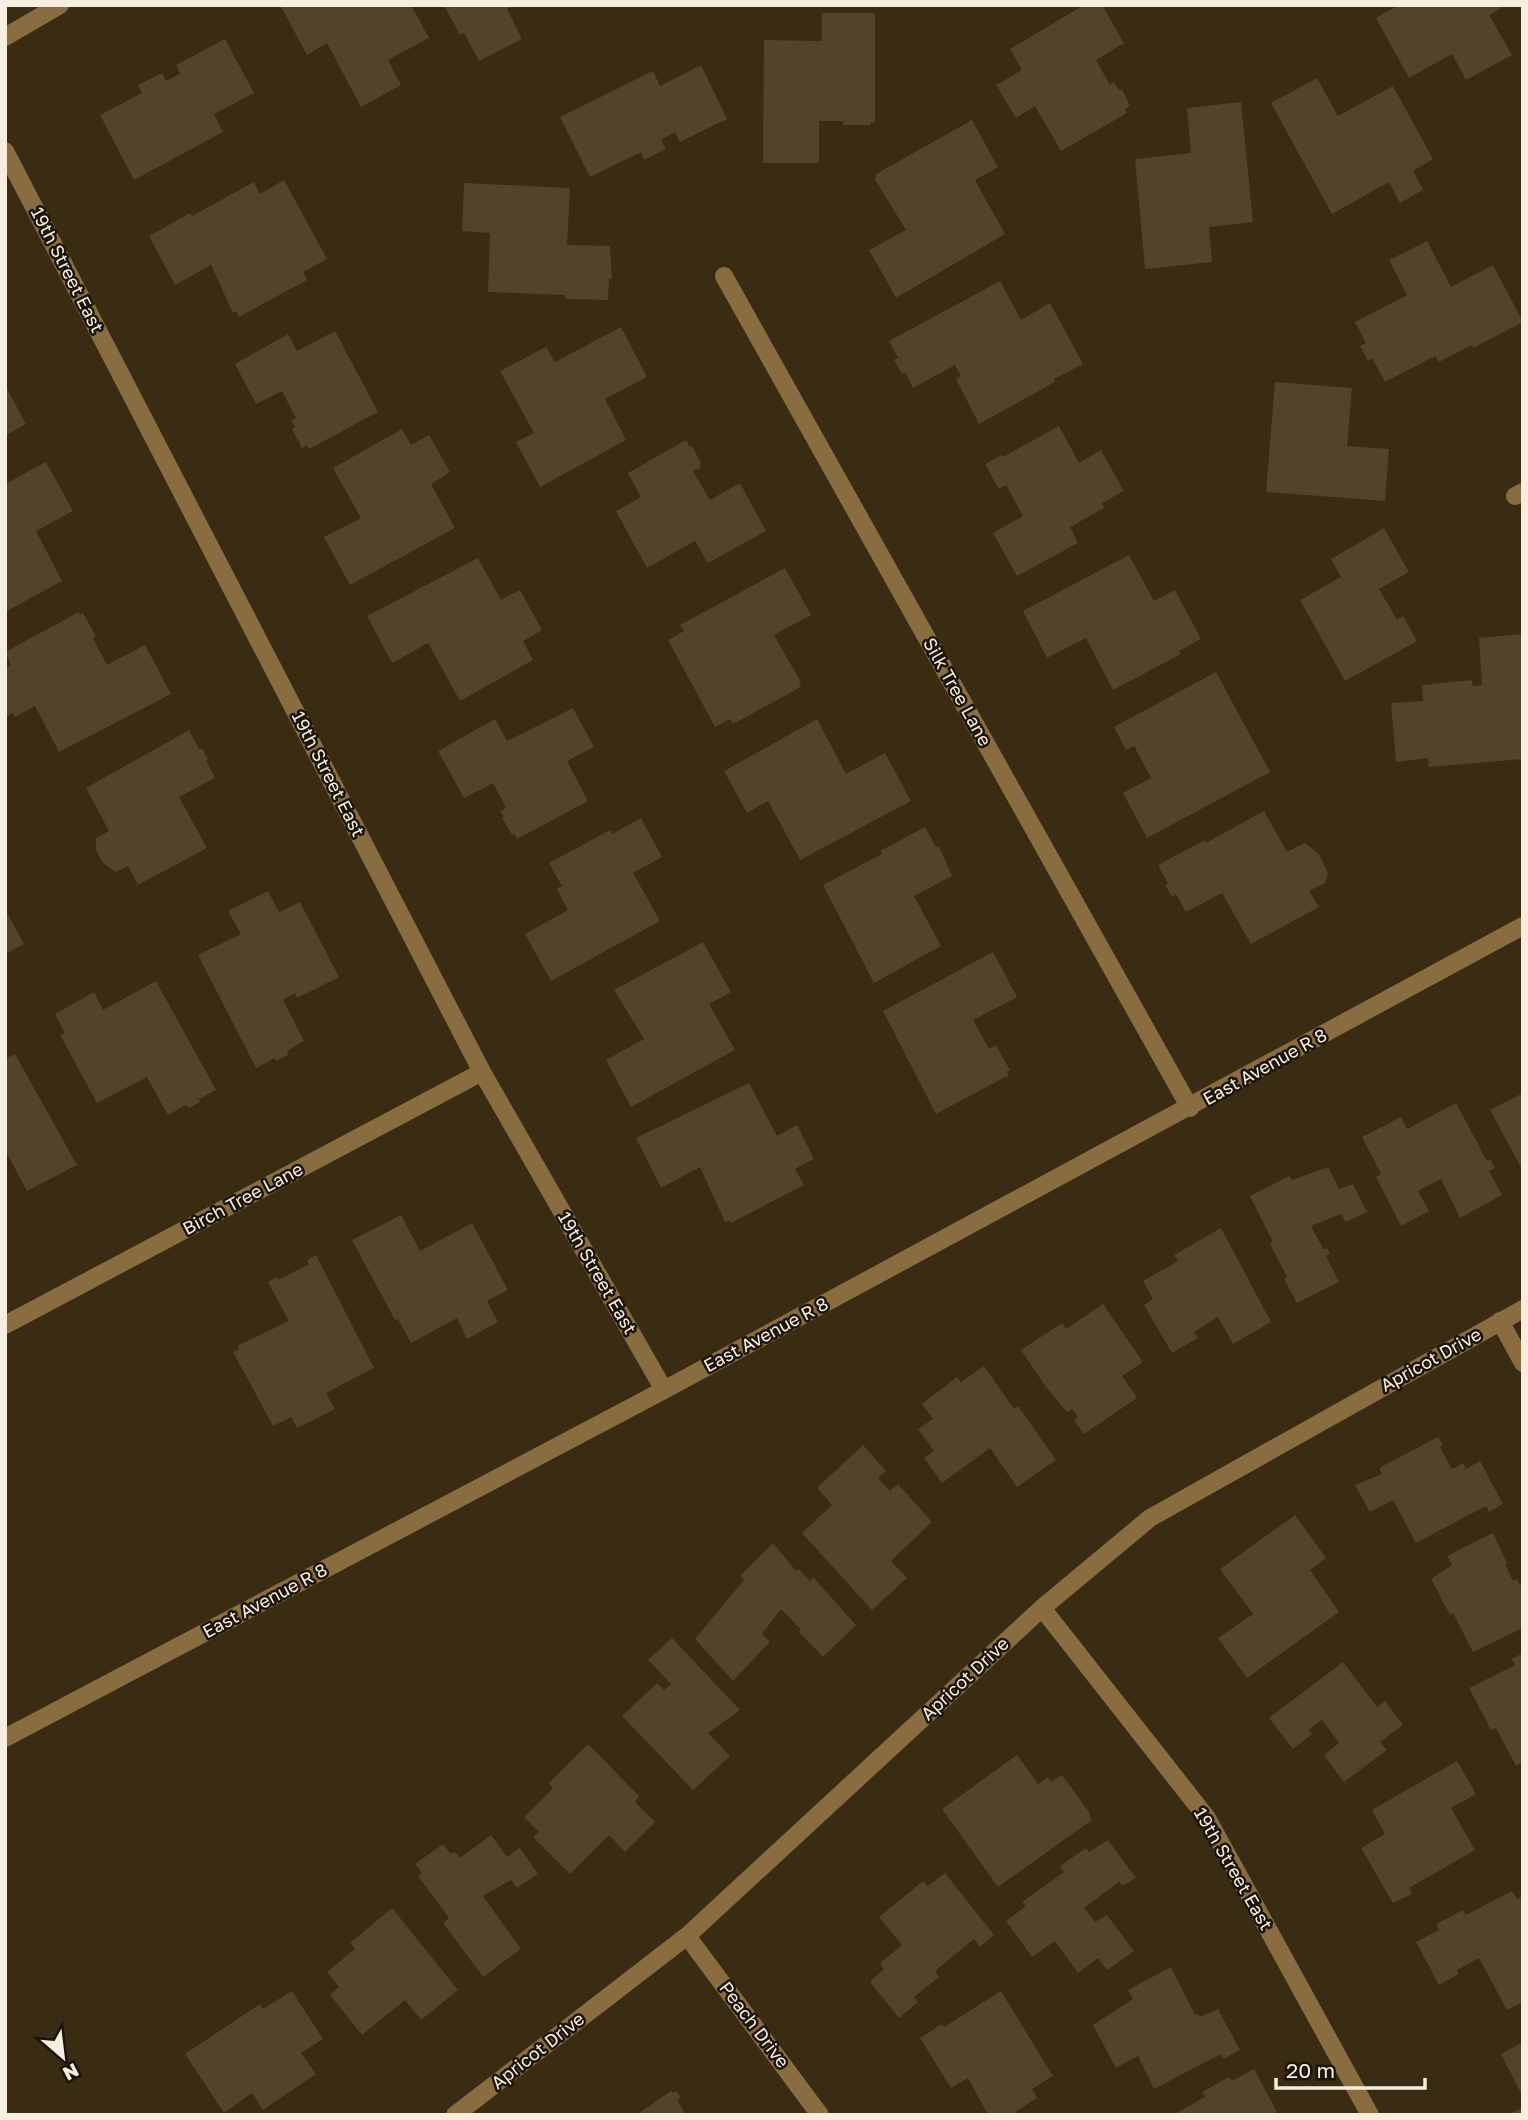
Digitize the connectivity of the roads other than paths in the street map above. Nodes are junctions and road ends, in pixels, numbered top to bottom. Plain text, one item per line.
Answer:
1 (60, 5) edge
2 (5, 37) edge
3 (5, 151) edge
4 (724, 276) dead end
5 (1523, 926) edge
6 (482, 1072) junction
7 (1190, 1108) junction
8 (1523, 1309) edge
9 (1500, 1321) junction
10 (5, 1325) edge
11 (1523, 1363) edge
12 (664, 1390) junction
13 (1042, 1608) junction
14 (5, 1738) edge
15 (687, 1936) junction
16 (455, 2115) edge
17 (820, 2115) edge
18 (1370, 2115) edge

1 - 2 street
3 - 6 street, 19th Street East
4 - 7 street, Silk Tree Lane
5 - 7 street, East Avenue R 8
6 - 10 street, Birch Tree Lane
6 - 12 street, 19th Street East
7 - 12 street, East Avenue R 8
8 - 9 street, Apricot Drive
9 - 11 street
9 - 13 street, Apricot Drive
12 - 14 street, East Avenue R 8
13 - 15 street, Apricot Drive
13 - 18 street, 19th Street East
15 - 16 street, Apricot Drive
15 - 17 street, Peach Drive

